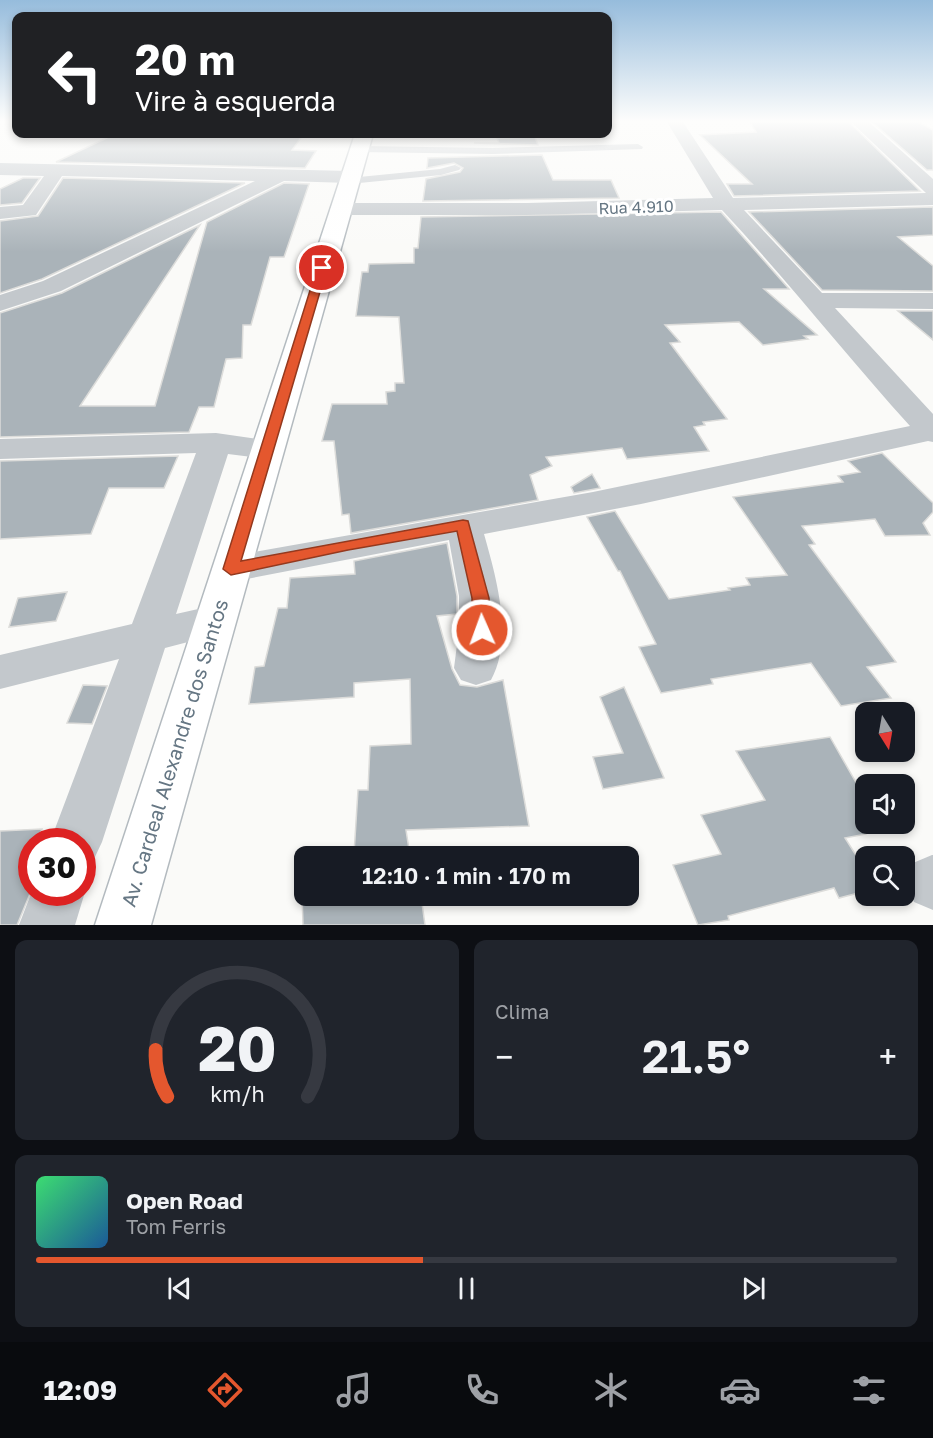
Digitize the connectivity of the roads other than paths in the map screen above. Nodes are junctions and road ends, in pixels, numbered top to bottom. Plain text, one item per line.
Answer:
1 (353, 165) edge
2 (445, 165) edge
3 (702, 165) edge
4 (907, 165) edge
5 (0, 169) edge
6 (57, 170) junction
7 (281, 175) junction
8 (346, 189) junction
9 (933, 189) edge
10 (933, 199) edge
11 (727, 204) junction
12 (0, 213) edge
13 (816, 300) junction
14 (933, 301) edge
15 (0, 303) edge
16 (932, 432) edge
17 (216, 443) junction
18 (0, 448) edge
19 (267, 449) junction
20 (463, 525) junction
21 (231, 569) junction
22 (216, 620) junction
23 (150, 634) junction
24 (476, 668) dead end
25 (0, 672) edge
26 (81, 828) edge
27 (53, 906) edge
28 (47, 925) edge
29 (123, 925) edge

1 - 8 street, Av. Cardeal Alexandre dos Santos
2 - 8 lane
3 - 11 street
4 - 9 street
5 - 6 street, Rua 4.910
6 - 7 street, Rua 4.910
6 - 12 street
7 - 8 street, Rua 4.910
7 - 15 street
8 - 11 street, Rua 4.910
8 - 19 street, Av. Cardeal Alexandre dos Santos
10 - 11 street, Rua 4.910
11 - 13 street
13 - 14 street
13 - 16 street
16 - 20 street
17 - 18 street
17 - 19 street
17 - 23 street
19 - 21 street, Av. Cardeal Alexandre dos Santos
20 - 21 street
20 - 24 street
21 - 22 street, Av. Cardeal Alexandre dos Santos
22 - 23 street
22 - 29 street, Av. Cardeal Alexandre dos Santos
23 - 25 street
23 - 26 street
27 - 28 street

